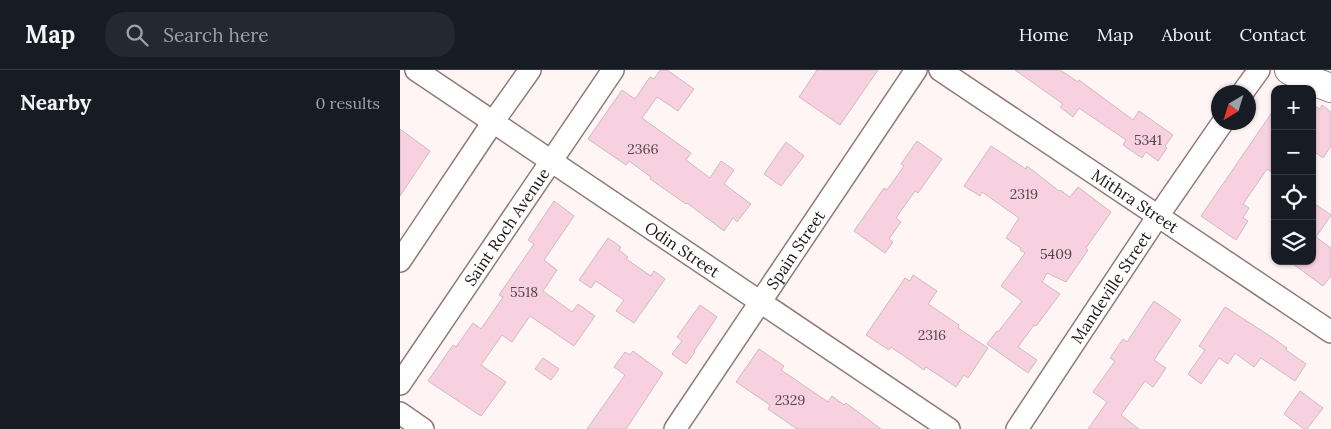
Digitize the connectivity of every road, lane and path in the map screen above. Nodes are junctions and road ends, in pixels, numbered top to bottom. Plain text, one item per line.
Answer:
1 (416, 70) edge
2 (530, 70) edge
3 (613, 70) edge
4 (916, 70) edge
5 (940, 70) edge
6 (1259, 70) edge
7 (1289, 70) edge
8 (1248, 85) edge
9 (1331, 88) edge
10 (493, 122) junction
11 (1217, 130) edge
12 (551, 161) junction
13 (1158, 216) junction
14 (400, 262) edge
15 (761, 302) junction
16 (1331, 332) edge
17 (400, 384) edge
18 (400, 413) edge
19 (423, 429) edge
20 (675, 429) edge
21 (949, 429) edge
22 (1017, 429) edge

1 - 10 street, Odin Street
2 - 10 street
3 - 12 street, Saint Roch Avenue
4 - 15 street, Spain Street
5 - 13 street, Mithra Street
6 - 8 street
7 - 9 street
10 - 12 street, Odin Street
10 - 14 street
11 - 13 street, Mandeville Street
12 - 15 street, Odin Street
12 - 17 street, Saint Roch Avenue
13 - 16 street, Mithra Street
13 - 22 street, Mandeville Street
15 - 20 street, Spain Street
15 - 21 street, Odin Street
18 - 19 street

